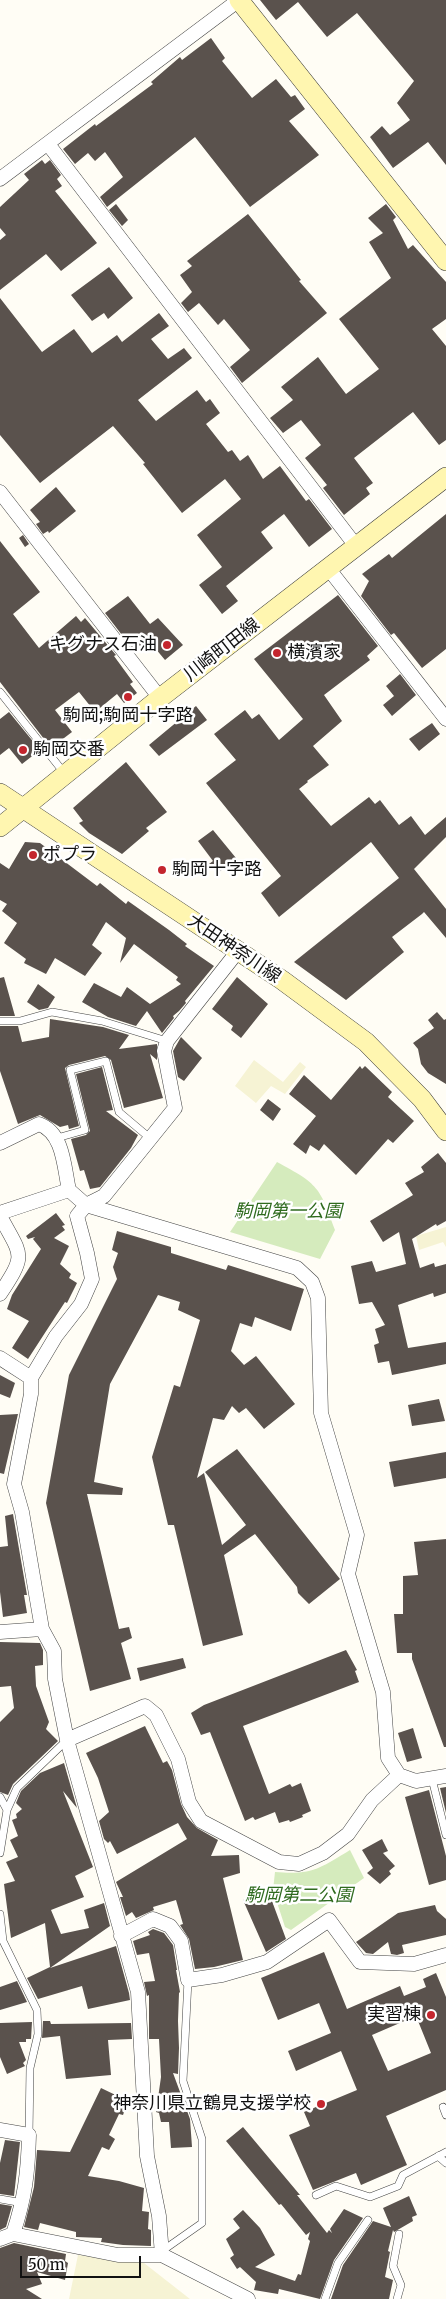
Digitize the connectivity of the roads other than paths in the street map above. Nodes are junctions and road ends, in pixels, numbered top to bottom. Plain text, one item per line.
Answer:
1 (239, 0) edge
2 (48, 144) junction
3 (0, 179) edge
4 (446, 261) edge
5 (446, 477) edge
6 (0, 492) edge
7 (356, 546) junction
8 (328, 568) junction
9 (0, 692) edge
10 (160, 698) junction
11 (446, 719) edge
12 (65, 774) junction
13 (0, 793) edge
14 (22, 808) junction
15 (0, 827) edge
16 (238, 951) junction
17 (0, 1021) edge
18 (167, 1041) junction
19 (446, 1131) edge
20 (57, 1138) junction
21 (151, 1139) junction
22 (0, 1143) edge
23 (69, 1190) junction
24 (86, 1205) junction
25 (0, 1214) edge
26 (0, 1294) edge
27 (0, 1358) edge
28 (31, 1378) junction
29 (42, 1629) junction
30 (0, 1632) edge
31 (67, 1740) junction
32 (398, 1774) junction
33 (446, 1776) edge
34 (432, 1778) junction
35 (0, 1797) edge
36 (7, 1810) junction
37 (446, 1835) edge
38 (0, 1853) edge
39 (0, 1914) edge
40 (121, 1936) junction
41 (446, 1955) edge
42 (188, 1980) junction
43 (443, 2107) dead end
44 (446, 2115) edge
45 (0, 2130) edge
46 (30, 2135) junction
47 (446, 2152) edge
48 (438, 2156) junction
49 (446, 2163) edge
50 (316, 2194) dead end
51 (0, 2199) edge
52 (23, 2203) junction
53 (368, 2220) dead end
54 (400, 2234) dead end
55 (6, 2236) edge
56 (162, 2253) junction
57 (226, 2293) edge
58 (248, 2299) edge
59 (325, 2299) edge
60 (397, 2299) edge

1 - 2 street
1 - 4 main road
2 - 3 street
2 - 7 street
5 - 7 main road, 川崎町田線
6 - 10 street
7 - 8 main road, 川崎町田線
8 - 10 main road, 川崎町田線
8 - 11 street
9 - 12 lane
10 - 12 main road, 川崎町田線
12 - 14 main road, 川崎町田線
13 - 14 main road, 大田神奈川線
14 - 15 main road, 川崎町田線
14 - 16 main road, 大田神奈川線
16 - 18 street
16 - 19 main road, 大田神奈川線
17 - 18 lane
18 - 21 street
20 - 21 lane
20 - 22 street
20 - 23 street
21 - 24 street
23 - 24 street
23 - 25 street
24 - 28 street
24 - 32 street
25 - 26 street
27 - 28 street
28 - 29 street
29 - 30 street
29 - 31 street
31 - 32 street
31 - 36 lane
31 - 40 street
32 - 34 street
33 - 34 street
34 - 37 lane
35 - 36 lane
36 - 38 lane
39 - 46 lane
40 - 42 street
40 - 56 street
41 - 42 street
42 - 56 lane
43 - 44 lane
45 - 46 street
46 - 52 street
47 - 48 lane
48 - 49 lane
48 - 50 lane
51 - 52 lane
52 - 55 street
53 - 59 lane
54 - 60 lane
55 - 56 street
56 - 57 street
57 - 58 street

